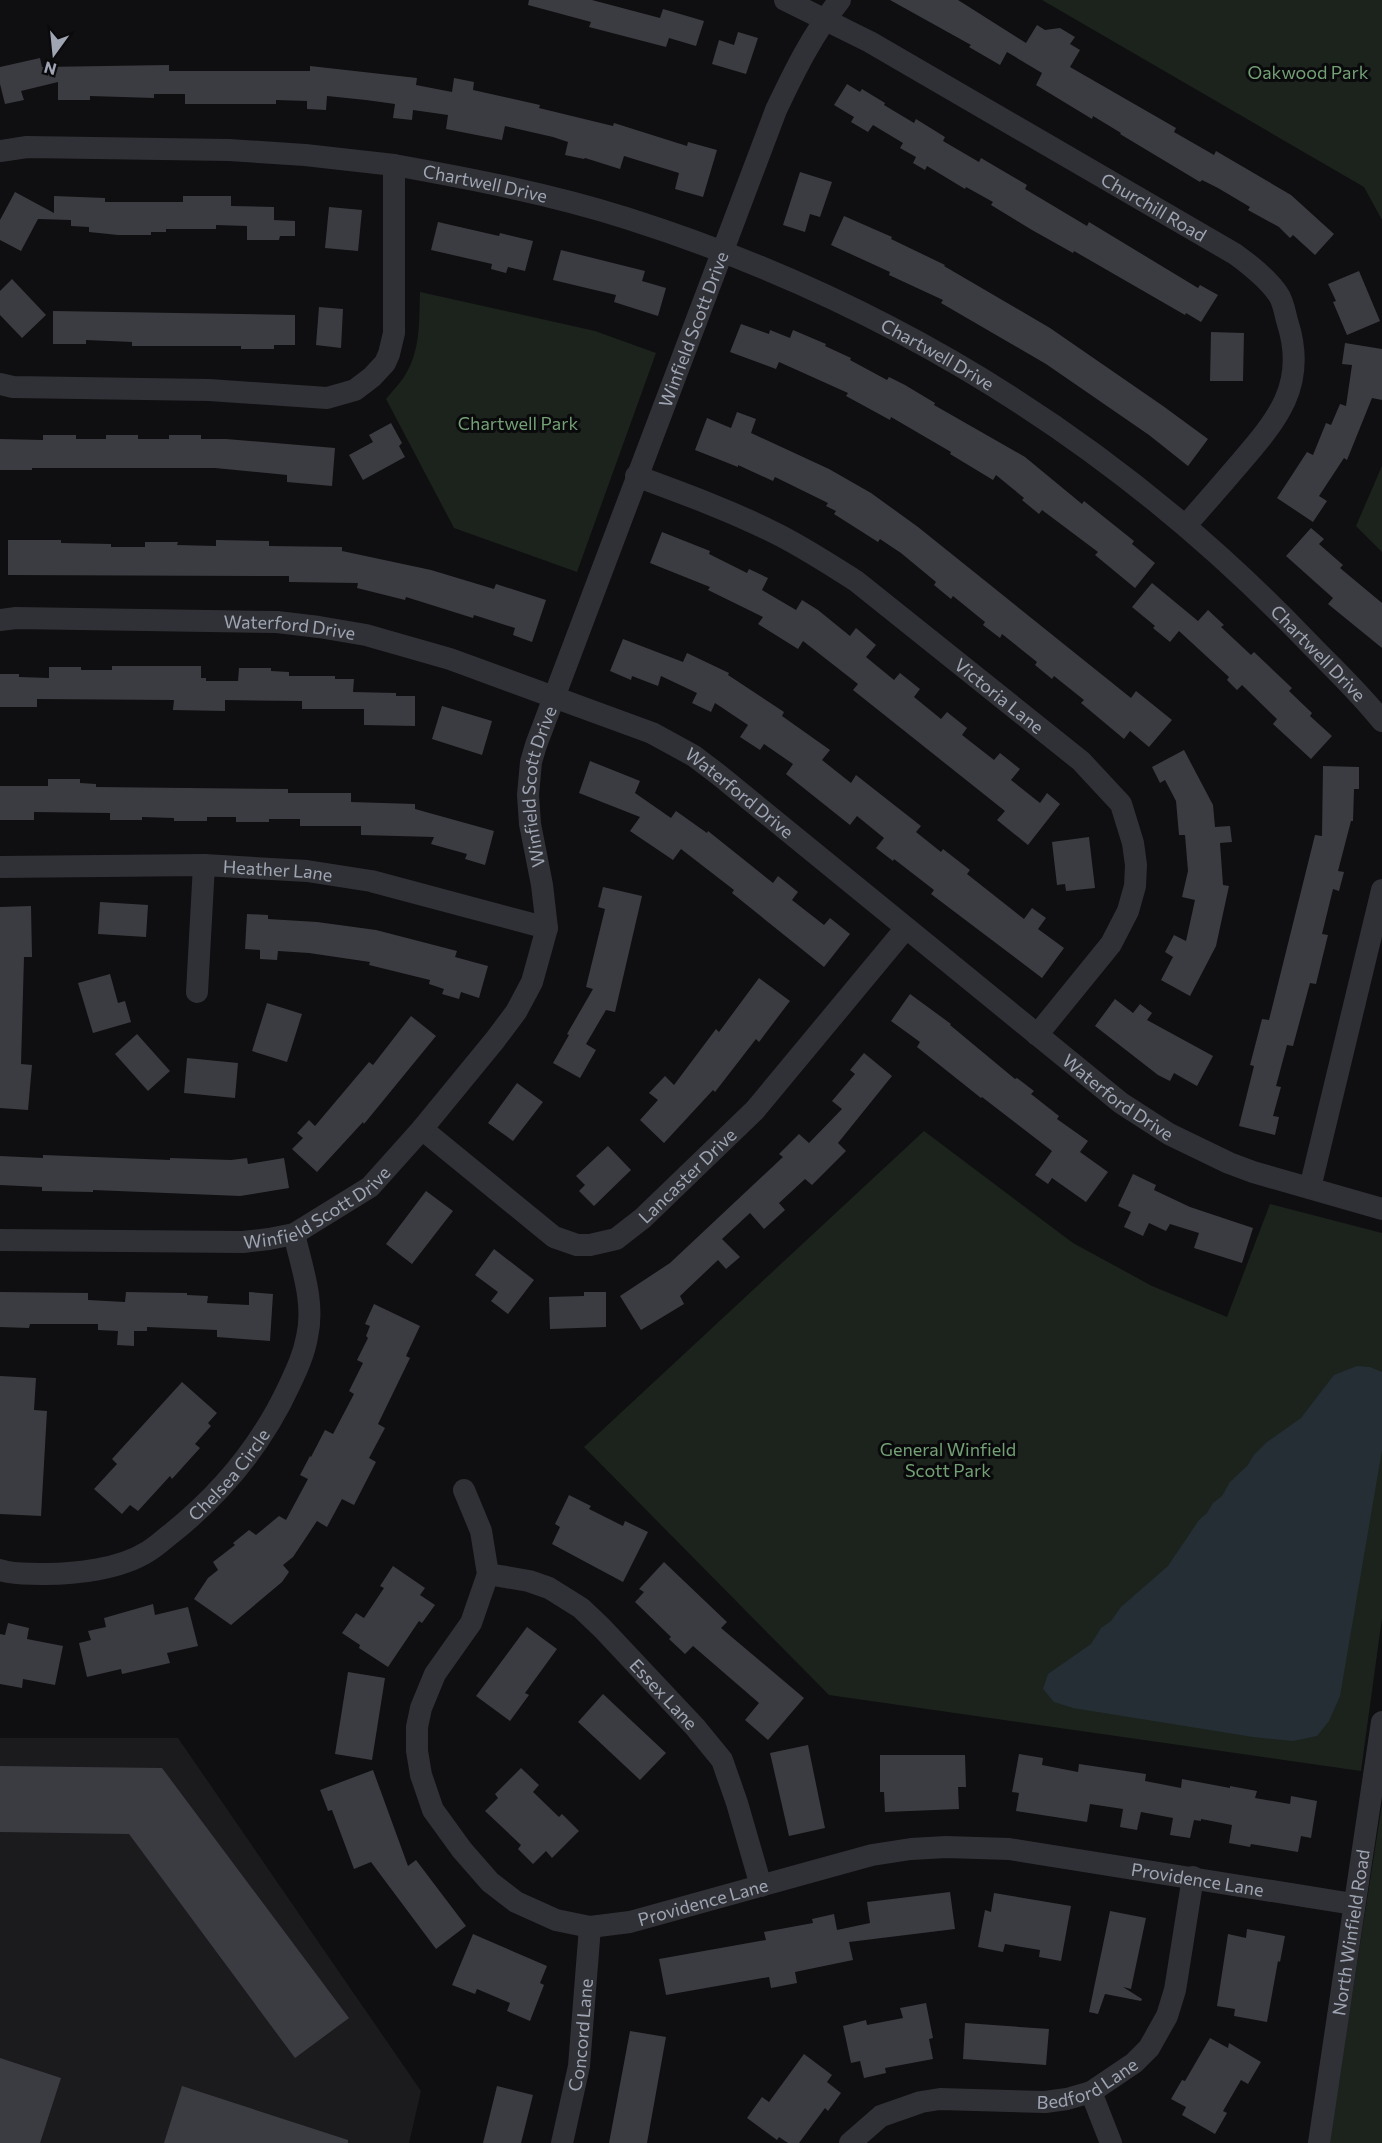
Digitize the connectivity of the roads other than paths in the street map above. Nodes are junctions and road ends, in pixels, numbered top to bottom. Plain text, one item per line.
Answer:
1 (786, 0) edge
2 (840, 0) edge
3 (824, 19) junction
4 (0, 151) edge
5 (394, 165) junction
6 (721, 252) junction
7 (0, 384) edge
8 (636, 476) junction
9 (1186, 525) junction
10 (0, 620) edge
11 (552, 698) junction
12 (1382, 721) edge
13 (204, 865) junction
14 (0, 867) edge
15 (1382, 890) edge
16 (547, 928) junction
17 (906, 928) junction
18 (197, 992) dead end
19 (1037, 1035) junction
20 (422, 1129) junction
21 (1310, 1188) junction
22 (1382, 1209) edge
23 (294, 1234) junction
24 (0, 1240) edge
25 (464, 1490) dead end
26 (0, 1570) edge
27 (488, 1574) junction
28 (1382, 1722) edge
29 (1192, 1877) junction
30 (761, 1886) junction
31 (1353, 1904) junction
32 (590, 1927) junction
33 (1091, 2092) junction
34 (562, 2143) edge
35 (850, 2143) edge
36 (1111, 2143) edge
37 (1319, 2143) edge

1 - 3 street, Churchill Road
2 - 3 street, Winfield Scott Drive
3 - 6 street, Winfield Scott Drive
3 - 9 street, Churchill Road
4 - 5 street, Chartwell Drive
5 - 6 street, Chartwell Drive
5 - 7 street
6 - 8 street, Winfield Scott Drive
6 - 9 street, Chartwell Drive
8 - 11 street, Winfield Scott Drive
8 - 19 street, Victoria Lane
9 - 12 street, Chartwell Drive
10 - 11 street, Waterford Drive
11 - 16 street, Winfield Scott Drive
11 - 17 street, Waterford Drive
13 - 14 street, Heather Lane
13 - 16 street, Heather Lane
13 - 18 street
15 - 21 street
16 - 20 street, Winfield Scott Drive
17 - 19 street, Waterford Drive
17 - 20 street, Lancaster Drive
19 - 21 street, Waterford Drive
20 - 23 street, Winfield Scott Drive
21 - 22 street, Waterford Drive
23 - 24 street, Winfield Scott Drive
23 - 26 street, Chelsea Circle
25 - 27 street, Providence Lane
27 - 30 street, Essex Lane
27 - 32 street, Providence Lane
28 - 31 street, North Winfield Road
29 - 30 street, Providence Lane
29 - 31 street, Providence Lane
29 - 33 street, Bedford Lane
30 - 32 street, Providence Lane
31 - 37 street, North Winfield Road
32 - 34 street, Concord Lane
33 - 35 street, Bedford Lane
33 - 36 street

